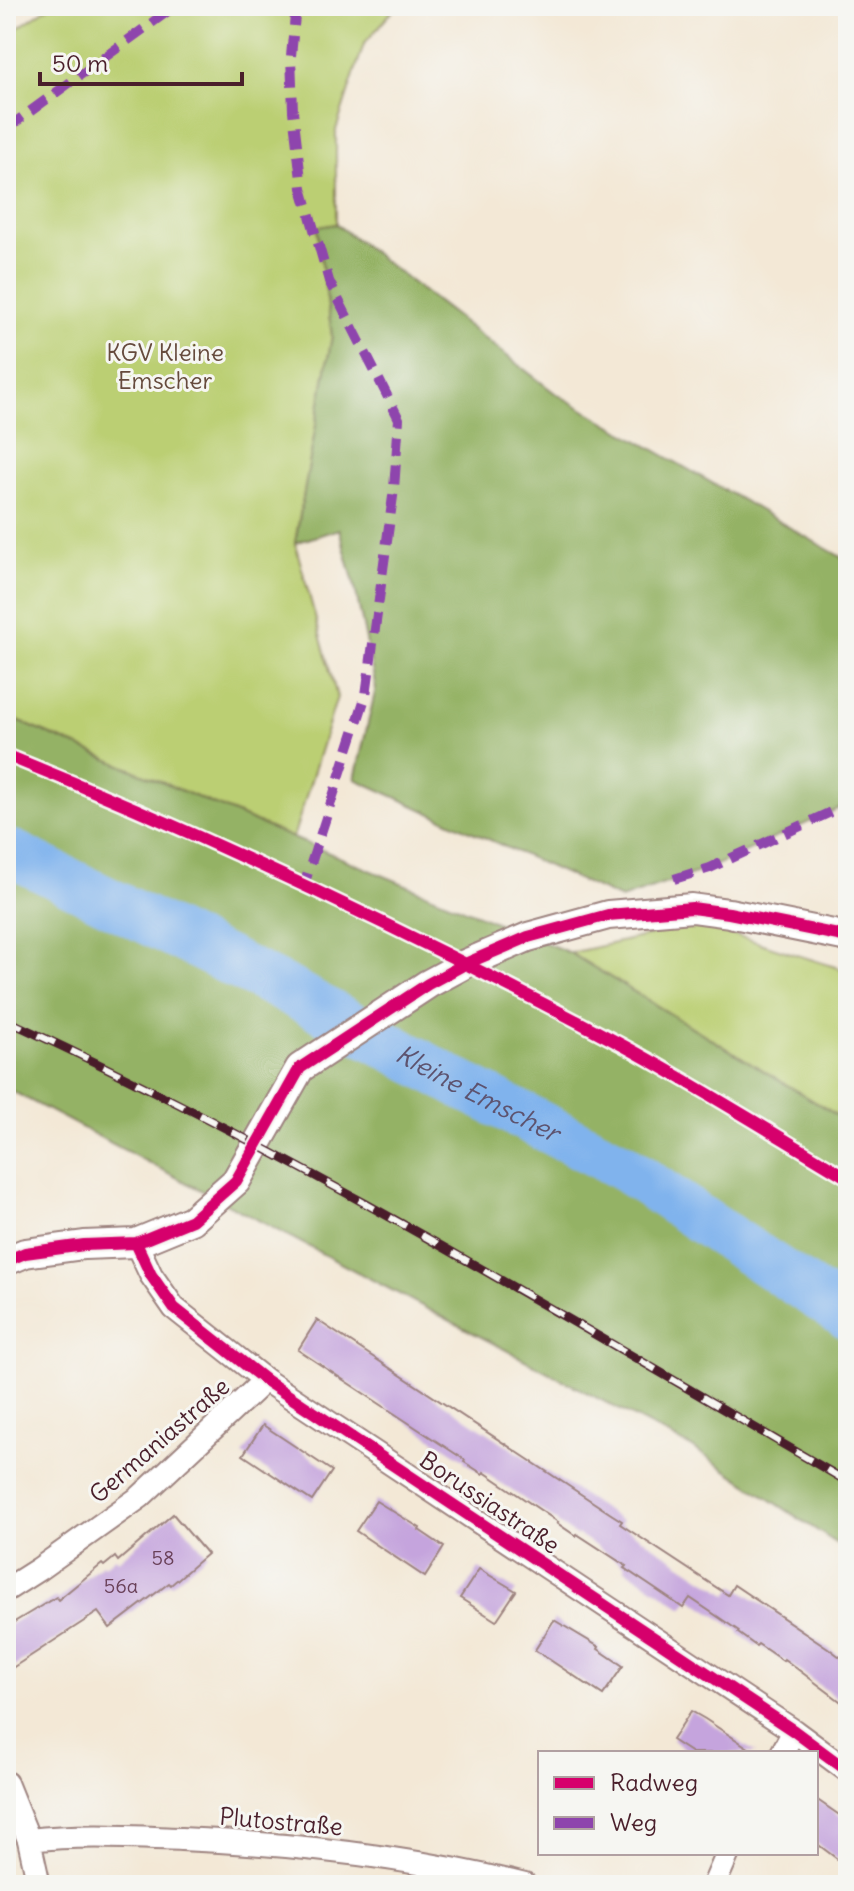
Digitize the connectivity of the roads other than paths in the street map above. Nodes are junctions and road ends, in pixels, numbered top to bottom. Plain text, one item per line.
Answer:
1 (848, 937) edge
2 (136, 1243) junction
3 (6, 1261) edge
4 (265, 1380) junction
5 (6, 1590) edge
6 (794, 1731) junction
7 (783, 1751) edge
8 (848, 1771) edge
9 (6, 1783) edge
10 (29, 1840) junction
11 (727, 1855) edge
12 (39, 1885) edge
13 (525, 1885) edge
14 (714, 1885) edge

1 - 2 street
2 - 3 street
2 - 4 street, Borussiastraße
4 - 5 street, Germaniastraße
4 - 6 street, Borussiastraße
6 - 7 street
6 - 8 street, Borussiastraße
9 - 10 street
10 - 12 street
10 - 13 street, Plutostraße
11 - 14 street

